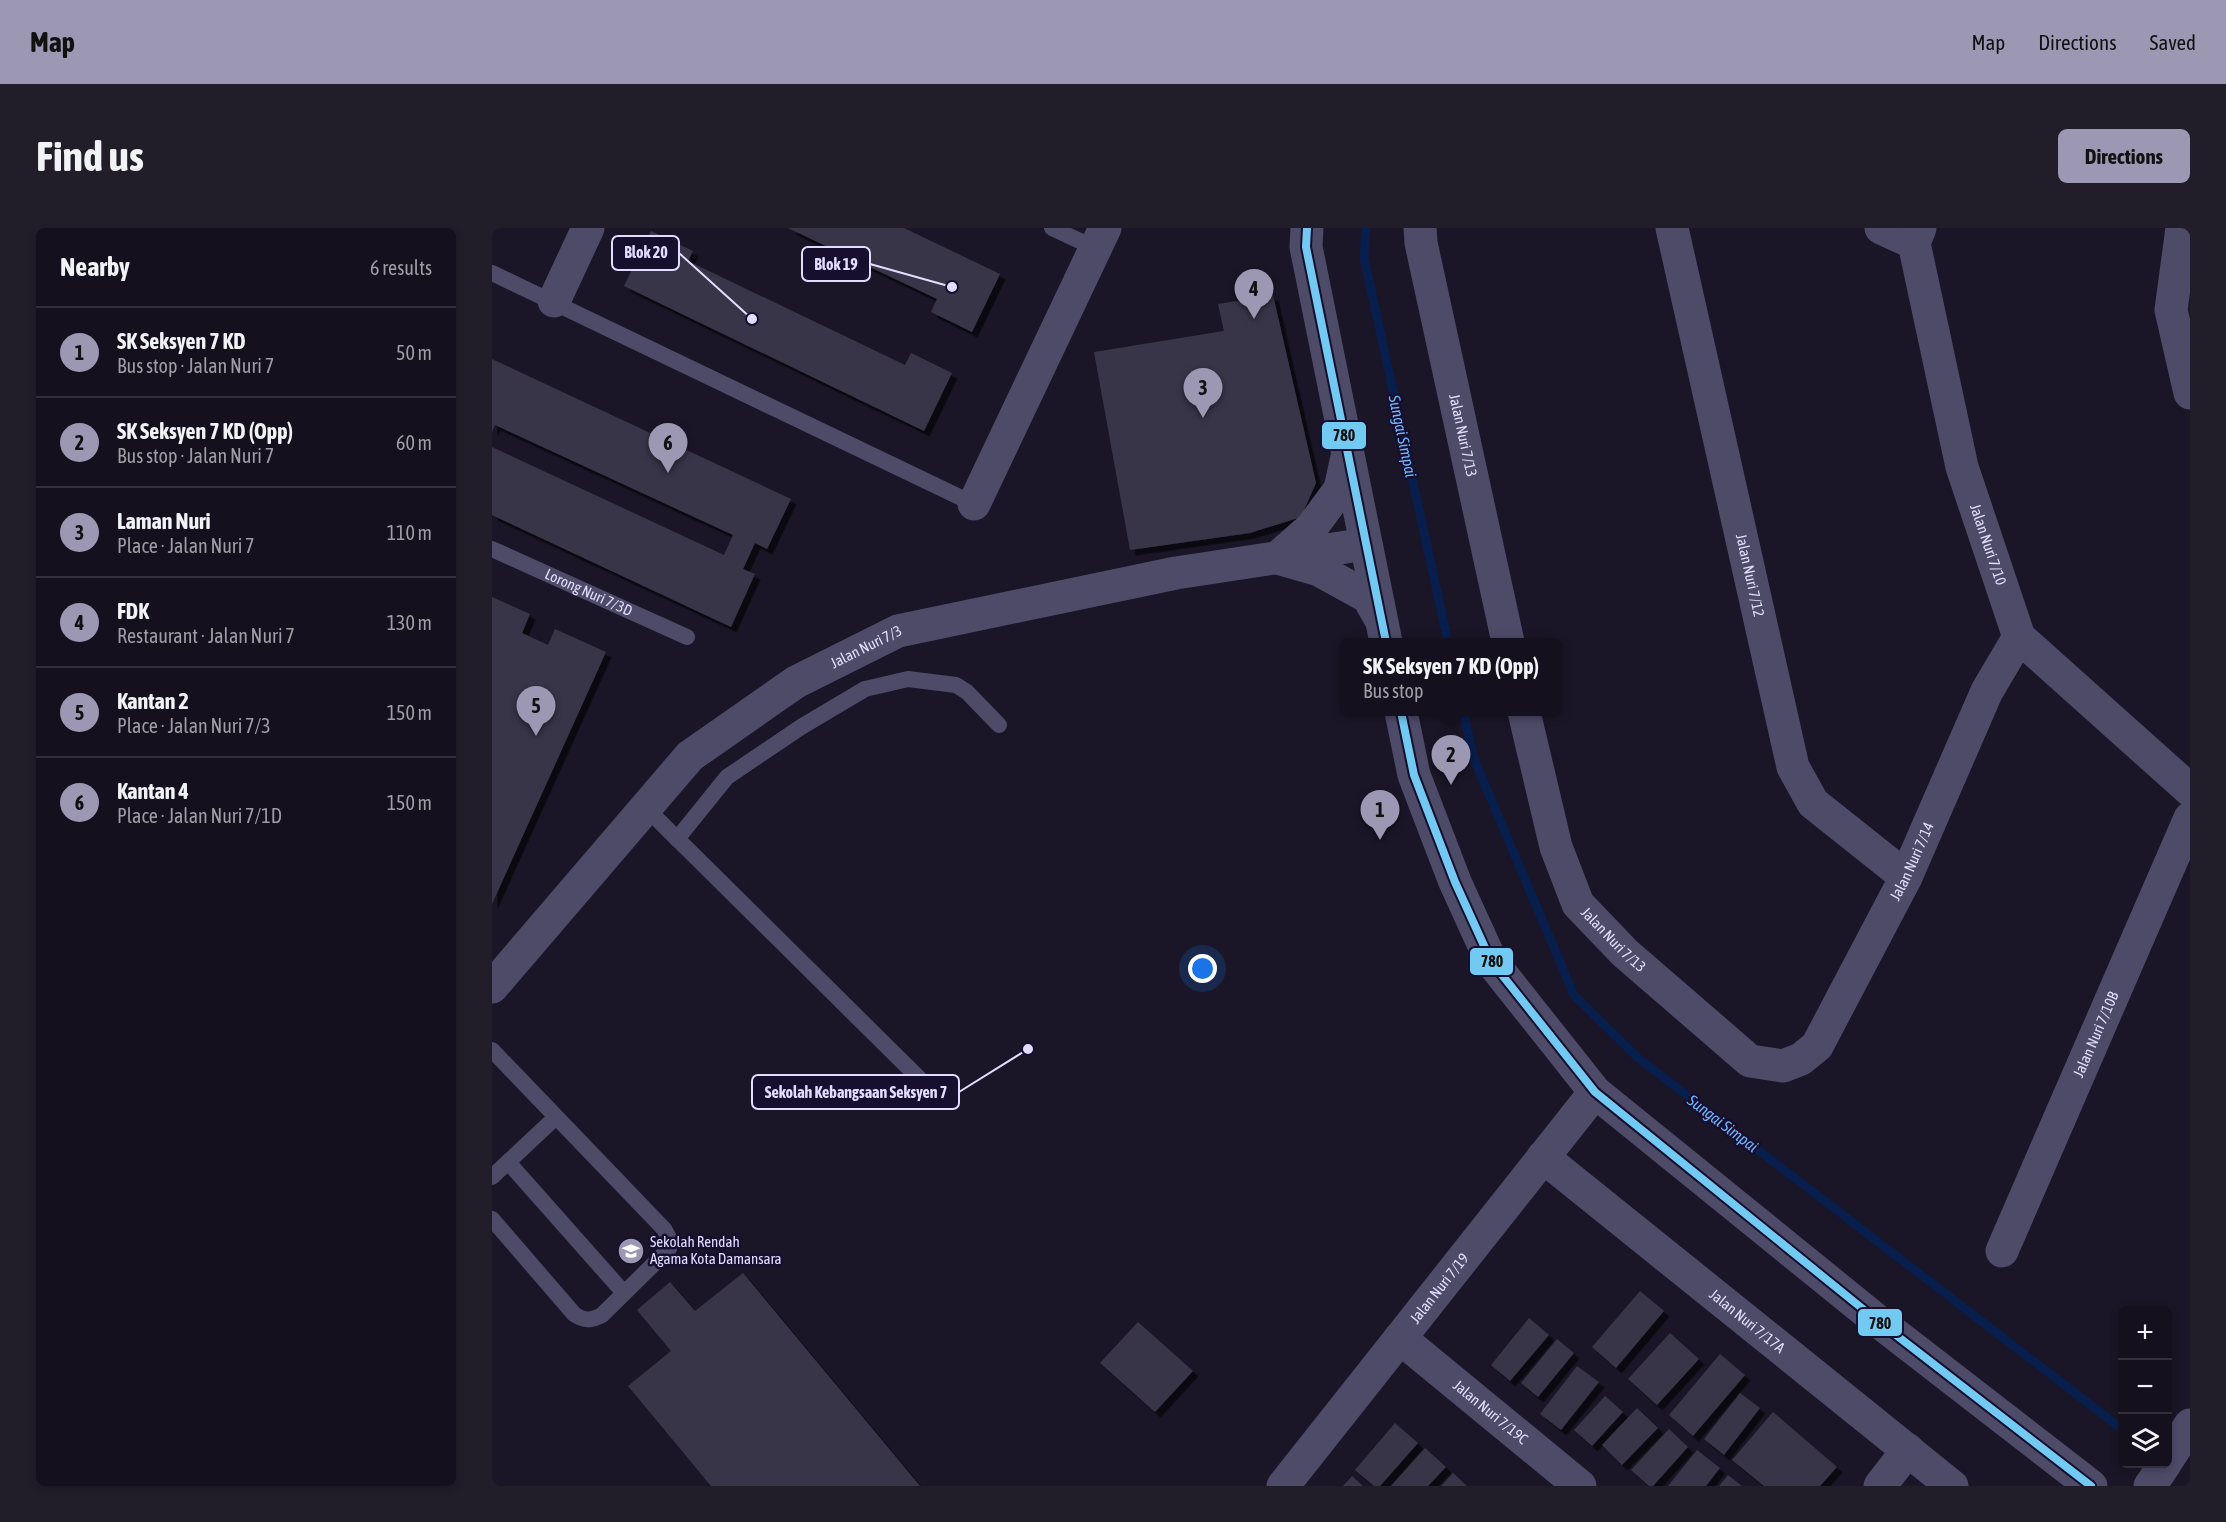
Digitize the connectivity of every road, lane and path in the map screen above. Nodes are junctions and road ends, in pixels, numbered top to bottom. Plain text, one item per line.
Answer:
1 (588, 228) edge
2 (1052, 228) edge
3 (1307, 228) edge
4 (1420, 228) edge
5 (1672, 228) edge
6 (1881, 228) edge
7 (2182, 228) edge
8 (1917, 236) edge
9 (1100, 238) edge
10 (492, 273) edge
11 (554, 301) junction
12 (2190, 393) edge
13 (1348, 454) junction
14 (974, 504) joint
15 (1366, 544) junction
16 (492, 549) edge
17 (1277, 558) junction
18 (1384, 631) edge
19 (687, 637) dead end
20 (2019, 637) junction
21 (1507, 638) edge
22 (1402, 716) edge
23 (1525, 716) edge
24 (999, 725) dead end
25 (2190, 789) edge
26 (646, 808) junction
27 (2190, 818) edge
28 (677, 839) junction
29 (1906, 878) junction
30 (492, 987) edge
31 (492, 1050) edge
32 (1783, 1066) joint
33 (1595, 1092) junction
34 (939, 1098) dead end
35 (556, 1117) junction
36 (1543, 1157) junction
37 (508, 1162) junction
38 (492, 1177) edge
39 (492, 1219) edge
40 (2002, 1251) dead end
41 (624, 1293) junction
42 (1400, 1338) junction
43 (2190, 1425) edge
44 (1908, 1450) junction
45 (2172, 1453) edge
46 (2162, 1468) edge
47 (1283, 1486) edge
48 (1580, 1486) edge
49 (1880, 1486) edge
50 (1952, 1486) edge
51 (2091, 1486) edge
52 (2150, 1486) edge

1 - 11 street
2 - 9 lane
3 - 13 street
4 - 21 street, Jalan Nuri 7/13
5 - 29 street, Jalan Nuri 7/12
6 - 8 street
7 - 12 street
8 - 20 street, Jalan Nuri 7/10
9 - 14 street
10 - 11 lane
11 - 14 lane
13 - 15 street
13 - 17 street
15 - 17 street, Jalan Nuri 7/3
15 - 18 street
16 - 19 lane, Lorong Nuri 7/3D
17 - 18 street
17 - 26 street, Jalan Nuri 7/3
20 - 25 street, Jalan Nuri 7/10
20 - 29 street, Jalan Nuri 7/14
22 - 33 street
23 - 32 street, Jalan Nuri 7/13
24 - 28 lane
26 - 28 lane
26 - 30 street, Jalan Nuri 7/3
27 - 40 street, Jalan Nuri 7/10B
28 - 34 lane
29 - 32 street, Jalan Nuri 7/14
31 - 35 lane
33 - 36 street, Jalan Nuri 7/19
33 - 51 street
35 - 37 lane
35 - 41 lane
36 - 42 street, Jalan Nuri 7/19
36 - 44 street, Jalan Nuri 7/17A
37 - 38 lane
37 - 41 lane
39 - 41 lane
42 - 47 street, Jalan Nuri 7/19
42 - 48 street, Jalan Nuri 7/19C
43 - 45 street
44 - 49 street
44 - 50 street, Jalan Nuri 7/17A
46 - 52 street

